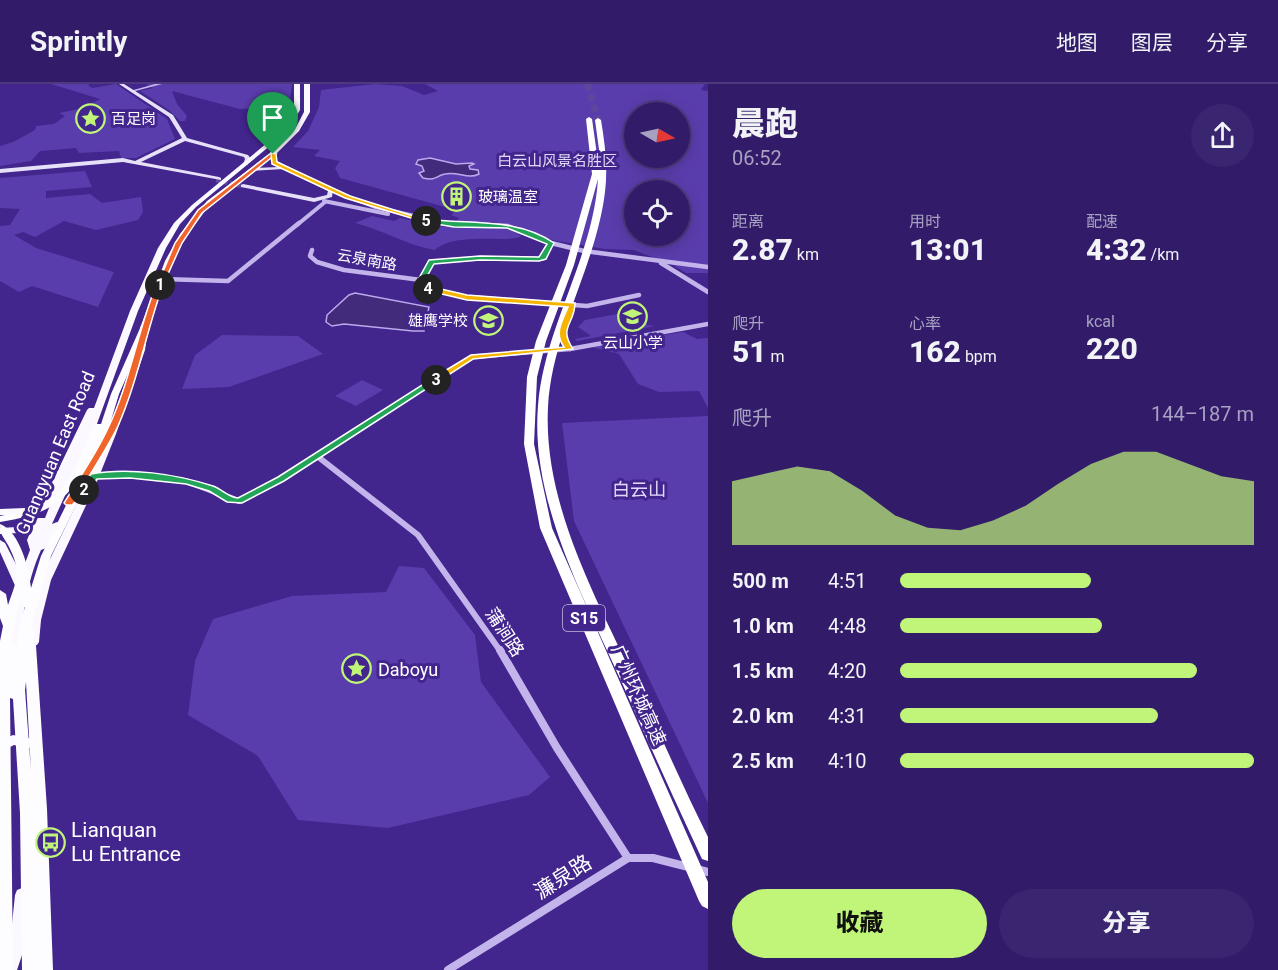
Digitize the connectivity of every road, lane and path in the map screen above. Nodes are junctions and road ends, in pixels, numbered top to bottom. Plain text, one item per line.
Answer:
1 (121, 84) edge
2 (160, 84) edge
3 (297, 84) edge
4 (307, 84) edge
5 (132, 91) junction
6 (589, 120) tunnel mouth
7 (597, 120) tunnel mouth
8 (185, 139) junction
9 (268, 147) junction
10 (237, 153) junction
11 (273, 154) junction
12 (135, 163) junction
13 (248, 167) junction
14 (285, 168) junction
15 (0, 172) edge
16 (218, 180) tunnel mouth
17 (321, 185) junction
18 (313, 190) junction
19 (331, 190) junction
20 (347, 197) junction
21 (314, 200) junction
22 (325, 202) junction
23 (332, 203) junction
24 (342, 204) junction
25 (409, 217) junction
26 (551, 243) junction
27 (312, 250) dead end
28 (649, 259) junction
29 (708, 267) edge
30 (162, 279) junction
31 (421, 280) junction
32 (708, 292) edge
33 (639, 295) dead end
34 (572, 305) junction
35 (708, 324) edge
36 (144, 328) junction
37 (570, 349) junction
38 (115, 394) junction
39 (113, 427) junction
40 (317, 456) junction
41 (93, 479) junction
42 (60, 498) junction
43 (0, 512) edge
44 (0, 519) edge
45 (41, 520) junction
46 (0, 529) edge
47 (0, 543) edge
48 (29, 564) junction
49 (0, 594) edge
50 (34, 630) junction
51 (32, 709) junction
52 (0, 720) edge
53 (0, 729) edge
54 (35, 749) junction
55 (1, 752) edge
56 (708, 855) edge
57 (628, 858) junction
58 (708, 872) edge
59 (707, 899) edge
60 (21, 910) junction
61 (7, 970) edge
62 (29, 970) edge
63 (44, 970) edge
64 (448, 970) edge

1 - 5 main road
2 - 5 street
3 - 9 main road, Guangyuan East Road
4 - 11 main road, Guangyuan East Road
5 - 8 main road
6 - 59 highway, 广州环城高速 / S15
7 - 56 highway, 广州环城高速 / S15
8 - 10 main road
8 - 12 main road
9 - 10 main road
9 - 13 main road, Guangyuan East Road
10 - 13 main road
11 - 13 main road, Guangyuan East Road
11 - 14 main road
12 - 15 main road
12 - 16 main road
13 - 14 main road
13 - 30 main road, Guangyuan East Road
13 - 42 main road, Guangyuan East Road
14 - 17 main road
17 - 18 main road
17 - 19 main road
18 - 21 main road
18 - 21 main road
19 - 20 street
19 - 21 main road
20 - 23 street
20 - 24 street
20 - 25 street
21 - 22 street
22 - 23 street
22 - 30 street
23 - 24 street
24 - 25 street
25 - 26 street
26 - 28 street
26 - 31 street
27 - 31 street, 云泉南路
28 - 29 street
28 - 32 street
30 - 36 main road, Guangyuan East Road
31 - 34 street, 云泉南路
33 - 34 street, 云泉南路
34 - 37 street
35 - 37 street
36 - 38 highway
36 - 39 main road, Guangyuan East Road
37 - 40 street
38 - 44 highway
38 - 62 highway
39 - 41 main road, Guangyuan East Road
39 - 42 main road
40 - 41 street
40 - 57 street, 蒲涧路
41 - 42 main road
41 - 50 main road, Guangyuan East Road
42 - 43 main road
42 - 45 main road
42 - 45 main road
42 - 48 main road, Guangyuan East Road
45 - 46 main road
46 - 63 highway
47 - 50 main road
48 - 55 highway
48 - 60 main road, Guangyuan East Road
49 - 62 highway
50 - 51 main road, Guangyuan East Road
51 - 52 main road
51 - 54 main road, Guangyuan East Road
53 - 55 highway
54 - 55 main road
54 - 63 main road, Guangyuan East Road
55 - 61 highway
57 - 58 street
57 - 64 street, 濂泉路
60 - 61 main road, Guangyuan East Road
60 - 62 main road

